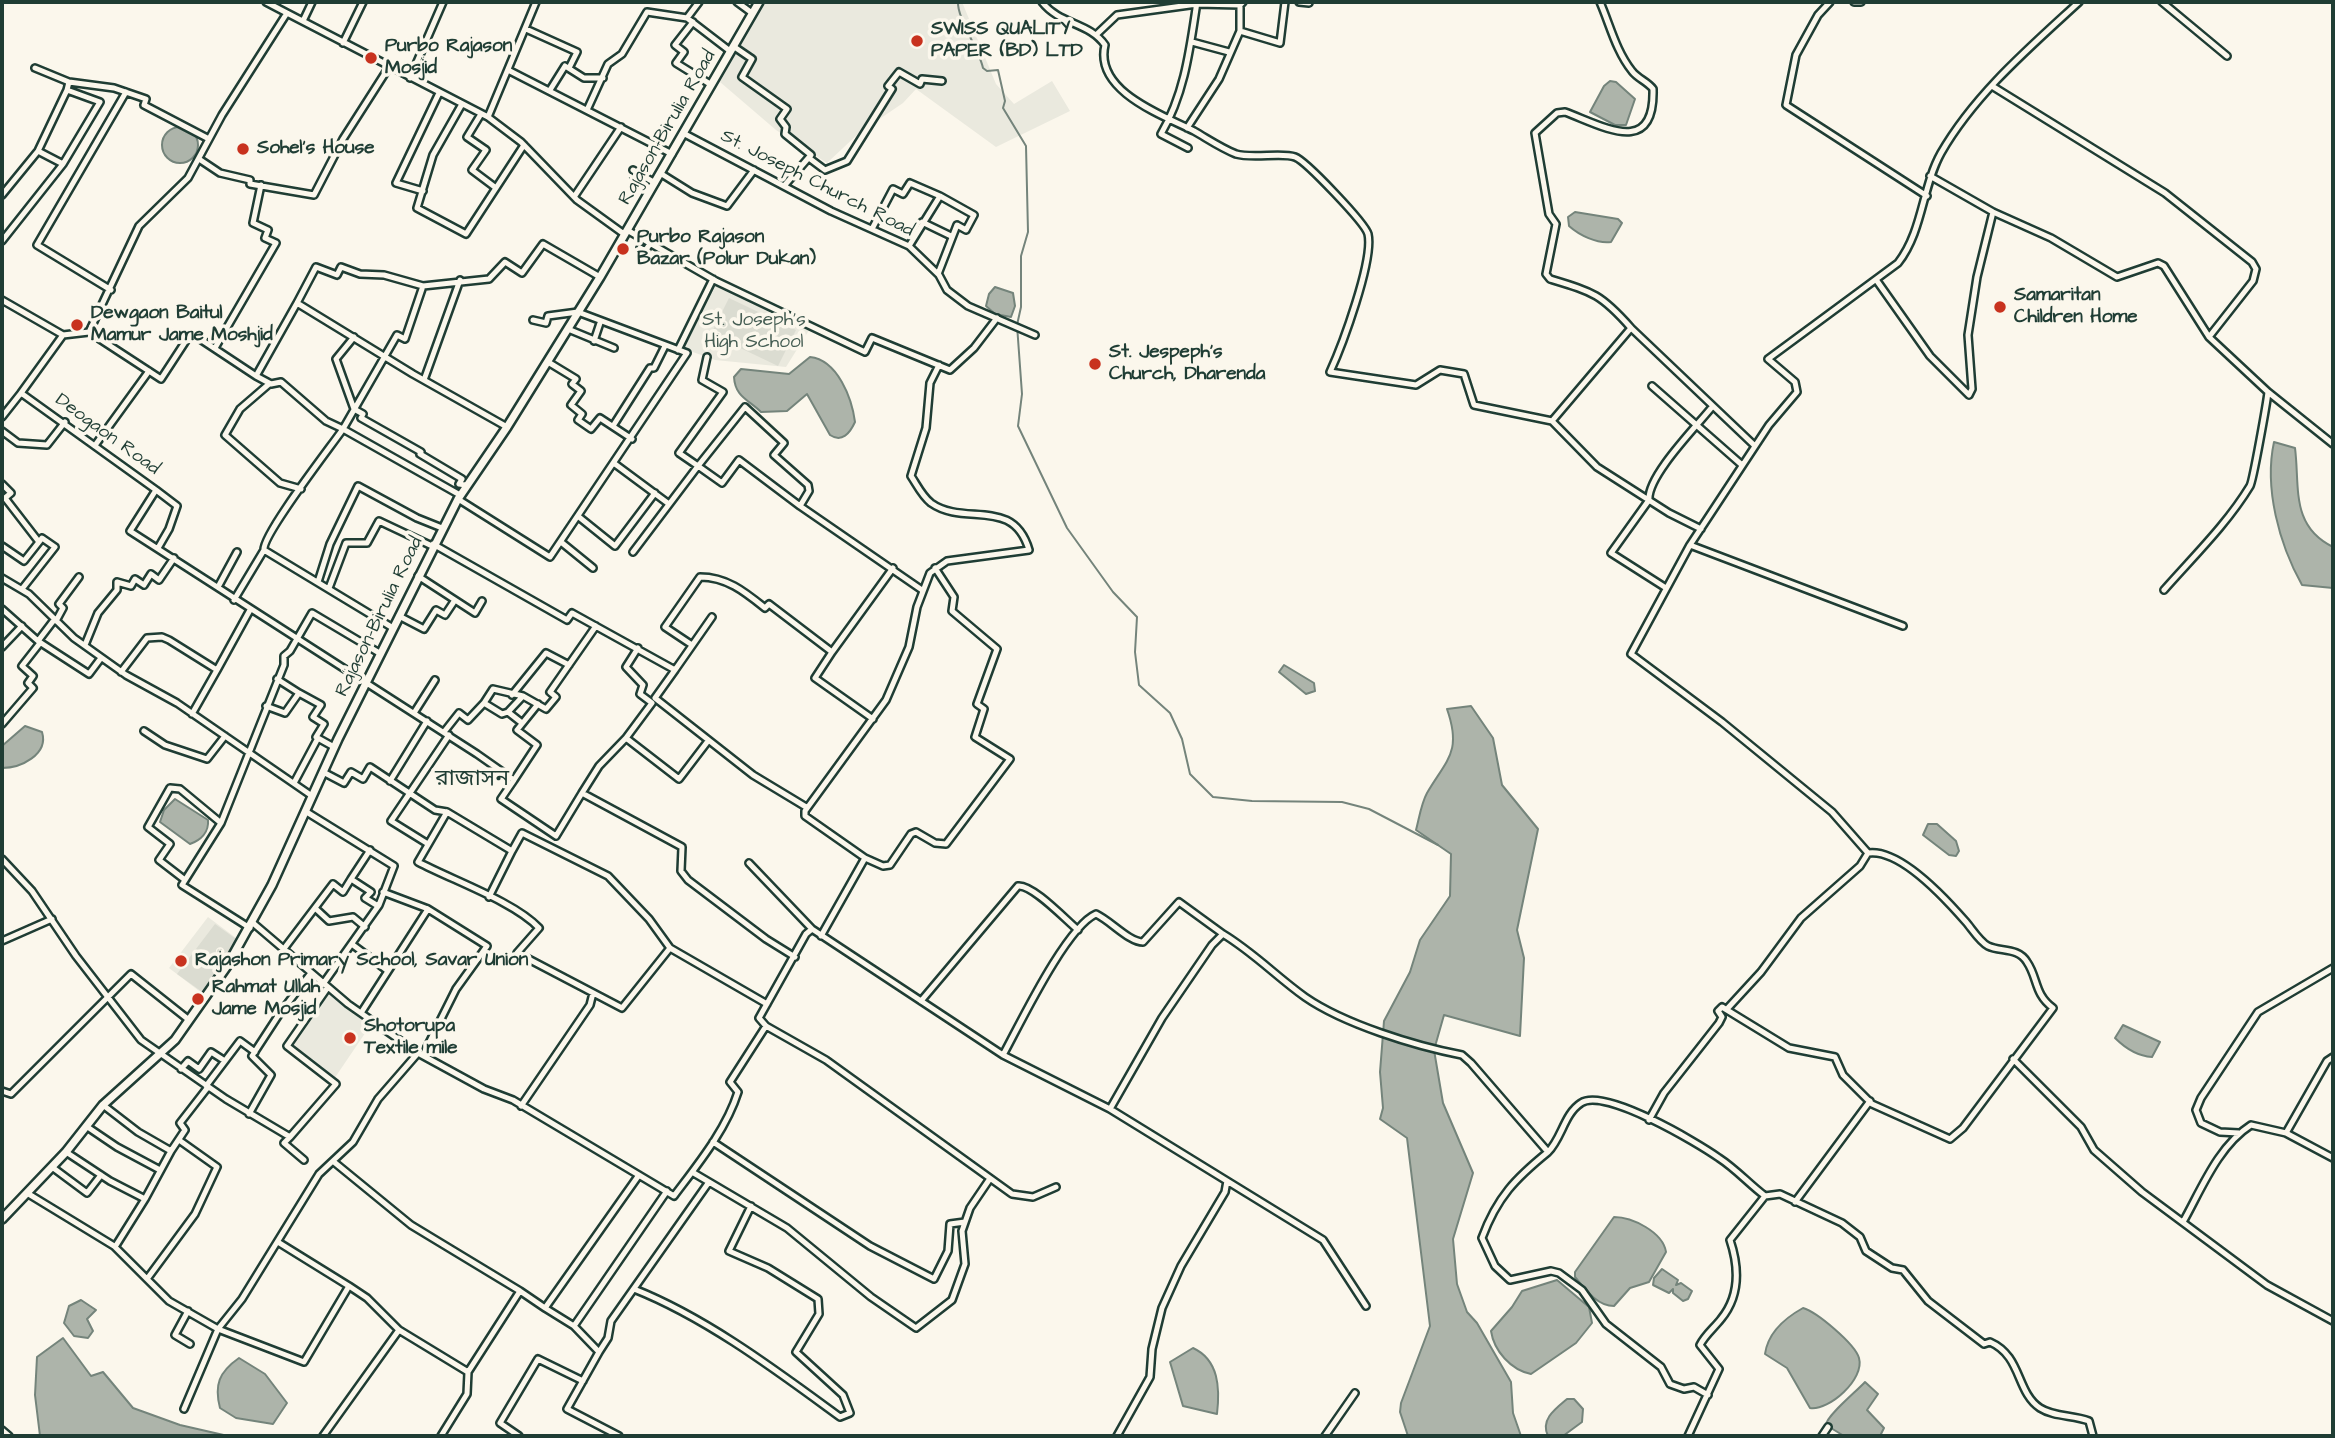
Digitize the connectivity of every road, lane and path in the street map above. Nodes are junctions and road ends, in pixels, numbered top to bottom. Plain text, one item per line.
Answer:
1 (267, 2) edge
2 (312, 2) edge
3 (363, 2) edge
4 (443, 2) edge
5 (536, 2) edge
6 (699, 2) edge
7 (737, 2) edge
8 (759, 2) edge
9 (1042, 2) edge
10 (1285, 2) edge
11 (1299, 2) edge
12 (1600, 2) edge
13 (1830, 2) edge
14 (1854, 2) edge
15 (1861, 2) edge
16 (2068, 2) edge
17 (2161, 2) edge
18 (1197, 3) edge
19 (1242, 3) edge
20 (1309, 3) edge
21 (2077, 4) edge
22 (1172, 5) edge
23 (288, 13) junction
24 (752, 13) junction
25 (690, 20) junction
26 (303, 21) junction
27 (526, 29) junction
28 (1240, 32) junction
29 (1097, 34) junction
30 (1192, 42) junction
31 (343, 43) junction
32 (731, 48) junction
33 (1229, 52) junction
34 (2227, 56) dead end
35 (389, 67) junction
36 (35, 68) dead end
37 (569, 68) junction
38 (508, 70) junction
39 (410, 78) junction
40 (603, 78) junction
41 (942, 81) dead end
42 (69, 82) junction
43 (710, 84) junction
44 (1992, 86) junction
45 (67, 90) junction
46 (550, 90) junction
47 (127, 92) junction
48 (439, 93) junction
49 (462, 104) junction
50 (587, 110) junction
51 (481, 114) junction
52 (488, 117) junction
53 (1170, 119) junction
54 (621, 127) junction
55 (1187, 128) junction
56 (683, 133) junction
57 (209, 139) junction
58 (524, 145) junction
59 (1188, 148) dead end
60 (38, 151) junction
61 (672, 153) junction
62 (808, 158) junction
63 (199, 159) junction
64 (63, 164) junction
65 (633, 170) dead end
66 (754, 170) junction
67 (660, 173) junction
68 (1930, 176) junction
69 (655, 183) junction
70 (261, 185) junction
71 (784, 186) junction
72 (496, 188) junction
73 (423, 191) junction
74 (2, 195) edge
75 (1927, 196) junction
76 (574, 197) junction
77 (940, 197) junction
78 (1993, 212) junction
79 (922, 222) junction
80 (872, 229) junction
81 (625, 232) junction
82 (951, 236) junction
83 (2, 241) edge
84 (650, 244) junction
85 (909, 246) junction
86 (640, 248) dead end
87 (938, 274) junction
88 (600, 277) junction
89 (713, 279) junction
90 (460, 280) junction
91 (1877, 281) junction
92 (423, 286) junction
93 (111, 290) junction
94 (2, 300) edge
95 (297, 303) junction
96 (578, 312) junction
97 (997, 318) junction
98 (533, 320) dead end
99 (600, 323) junction
100 (1631, 328) junction
101 (568, 329) junction
102 (89, 332) junction
103 (63, 335) junction
104 (1035, 335) dead end
105 (354, 337) junction
106 (2209, 337) junction
107 (594, 341) junction
108 (665, 346) junction
109 (215, 348) junction
110 (614, 348) dead end
111 (678, 350) junction
112 (387, 357) junction
113 (707, 357) dead end
114 (548, 362) junction
115 (939, 365) junction
116 (149, 371) junction
117 (256, 376) junction
118 (424, 380) junction
119 (269, 384) junction
120 (1651, 386) dead end
121 (2267, 392) junction
122 (21, 393) junction
123 (1712, 407) junction
124 (4, 409) edge
125 (354, 409) junction
126 (2, 417) edge
127 (1552, 421) junction
128 (65, 422) junction
129 (613, 426) junction
130 (1697, 426) junction
131 (507, 427) junction
132 (343, 429) junction
133 (2, 431) edge
134 (632, 439) junction
135 (96, 444) junction
136 (2333, 444) edge
137 (1755, 446) junction
138 (615, 464) junction
139 (1742, 465) junction
140 (698, 466) junction
141 (2, 484) edge
142 (466, 485) junction
143 (301, 489) junction
144 (156, 490) junction
145 (655, 493) junction
146 (459, 497) junction
147 (1649, 499) junction
148 (669, 504) junction
149 (800, 506) junction
150 (579, 517) junction
151 (442, 528) junction
152 (1701, 529) junction
153 (38, 542) junction
154 (561, 542) junction
155 (433, 545) junction
156 (1690, 545) junction
157 (2, 547) edge
158 (158, 548) junction
159 (264, 550) junction
160 (237, 552) dead end
161 (633, 552) dead end
162 (174, 558) junction
163 (593, 568) dead end
164 (893, 568) junction
165 (935, 568) junction
166 (418, 576) junction
167 (79, 577) dead end
168 (2, 578) edge
169 (318, 582) junction
170 (218, 587) junction
171 (329, 588) junction
172 (1666, 588) junction
173 (22, 589) junction
174 (922, 590) junction
175 (2164, 590) dead end
176 (234, 600) junction
177 (455, 600) junction
178 (482, 601) dead end
179 (2, 610) edge
180 (250, 610) junction
181 (399, 616) junction
182 (712, 617) dead end
183 (55, 621) junction
184 (22, 626) junction
185 (596, 626) junction
186 (1903, 626) dead end
187 (393, 628) junction
188 (296, 639) junction
189 (39, 642) junction
190 (85, 645) junction
191 (692, 645) junction
192 (2, 647) edge
193 (638, 648) junction
194 (832, 652) junction
195 (381, 654) junction
196 (102, 658) junction
197 (569, 665) junction
198 (217, 670) junction
199 (676, 670) junction
200 (121, 672) junction
201 (277, 679) junction
202 (435, 680) dead end
203 (366, 682) junction
204 (299, 693) junction
205 (512, 695) junction
206 (523, 696) junction
207 (653, 701) junction
208 (484, 703) junction
209 (538, 704) junction
210 (266, 706) junction
211 (508, 712) junction
212 (192, 713) junction
213 (414, 713) junction
214 (873, 719) junction
215 (427, 721) junction
216 (523, 723) junction
217 (2, 724) edge
218 (144, 732) dead end
219 (446, 734) junction
220 (225, 736) junction
221 (318, 738) junction
222 (626, 738) junction
223 (708, 741) junction
224 (334, 747) junction
225 (250, 751) junction
226 (323, 772) junction
227 (514, 780) junction
228 (390, 781) junction
229 (294, 783) junction
230 (408, 792) junction
231 (582, 793) junction
232 (312, 796) junction
233 (806, 807) junction
234 (305, 811) junction
235 (447, 813) junction
236 (220, 823) junction
237 (556, 836) junction
238 (428, 844) junction
239 (548, 848) junction
240 (370, 850) junction
241 (512, 851) junction
242 (1868, 853) junction
243 (865, 858) junction
244 (2, 859) edge
245 (749, 863) dead end
246 (351, 879) junction
247 (186, 880) junction
248 (383, 892) junction
249 (489, 897) junction
250 (378, 906) junction
251 (315, 908) junction
252 (429, 909) junction
253 (52, 919) junction
254 (251, 925) junction
255 (365, 927) junction
256 (812, 929) junction
257 (1078, 930) junction
258 (1223, 934) junction
259 (821, 936) junction
260 (2, 941) edge
261 (353, 945) junction
262 (670, 948) junction
263 (283, 950) junction
264 (795, 957) junction
265 (2333, 968) edge
266 (388, 971) junction
267 (311, 973) junction
268 (326, 986) junction
269 (593, 993) junction
270 (109, 999) junction
271 (921, 1001) junction
272 (767, 1004) junction
273 (1727, 1009) junction
274 (361, 1013) junction
275 (189, 1020) junction
276 (766, 1026) junction
277 (255, 1052) junction
278 (159, 1054) junction
279 (420, 1054) junction
280 (1003, 1055) junction
281 (2333, 1058) edge
282 (2013, 1059) junction
283 (225, 1061) junction
284 (181, 1069) junction
285 (207, 1087) junction
286 (2, 1091) edge
287 (1870, 1101) junction
288 (103, 1105) junction
289 (521, 1106) junction
290 (1110, 1110) junction
291 (249, 1114) junction
292 (1649, 1120) junction
293 (86, 1126) junction
294 (2239, 1133) junction
295 (2286, 1133) junction
296 (290, 1137) junction
297 (179, 1140) junction
298 (713, 1142) junction
299 (172, 1151) junction
300 (66, 1152) junction
301 (1548, 1152) junction
302 (2333, 1158) edge
303 (303, 1160) dead end
304 (334, 1162) junction
305 (52, 1167) junction
306 (160, 1170) junction
307 (692, 1172) junction
308 (101, 1175) junction
309 (639, 1175) junction
310 (989, 1180) junction
311 (1227, 1181) junction
312 (709, 1182) junction
313 (1056, 1187) dead end
314 (667, 1191) junction
315 (27, 1193) junction
316 (1765, 1196) junction
317 (145, 1199) junction
318 (1795, 1202) junction
319 (751, 1206) junction
320 (2, 1219) edge
321 (965, 1222) junction
322 (2183, 1222) junction
323 (278, 1242) junction
324 (115, 1247) junction
325 (147, 1279) junction
326 (349, 1286) junction
327 (634, 1289) junction
328 (520, 1291) junction
329 (1366, 1306) dead end
330 (545, 1308) junction
331 (188, 1311) junction
332 (2333, 1321) edge
333 (574, 1326) junction
334 (218, 1329) junction
335 (399, 1330) junction
336 (190, 1344) dead end
337 (599, 1352) junction
338 (468, 1372) junction
339 (583, 1381) junction
340 (1355, 1393) dead end
341 (1708, 1395) junction
342 (184, 1409) dead end
343 (1828, 1427) dead end
344 (2, 1430) edge
345 (9, 1436) edge
346 (323, 1436) edge
347 (441, 1436) edge
348 (519, 1436) edge
349 (619, 1436) edge
350 (1117, 1436) edge
351 (1325, 1436) edge
352 (1688, 1436) edge
353 (1822, 1436) edge
354 (2093, 1436) edge

1 - 23 street
2 - 26 street
3 - 31 street
4 - 39 street
5 - 27 street
6 - 25 street
7 - 24 street
8 - 24 street, Rajason-Birulia Road
9 - 29 street
10 - 28 street
11 - 20 street
12 - 100 street
13 - 75 street
14 - 15 street
16 - 21 street
17 - 34 street
18 - 19 street
18 - 22 street
18 - 30 street
19 - 28 street
21 - 44 street
22 - 29 street
23 - 26 street
23 - 57 street
24 - 32 street, Rajason-Birulia Road
25 - 32 street
25 - 40 street
25 - 43 street
26 - 31 street
27 - 37 street
27 - 38 street
28 - 33 street
29 - 53 street
30 - 33 street
30 - 53 street
31 - 35 street
32 - 43 street, Rajason-Birulia Road
32 - 62 street
33 - 55 street
35 - 39 street
35 - 70 street
36 - 42 street
37 - 40 street
37 - 46 street
38 - 46 street
38 - 52 street
39 - 48 street
40 - 50 street
41 - 62 street
42 - 45 street
42 - 47 street
43 - 56 street, Rajason-Birulia Road
44 - 68 street
44 - 106 street
45 - 60 street
45 - 64 street
46 - 50 street
47 - 57 street
47 - 93 street
48 - 49 street
48 - 73 street
49 - 51 street
49 - 73 street
50 - 54 street
51 - 52 street
51 - 72 street
52 - 58 street
53 - 55 street
53 - 59 street
54 - 61 street
54 - 76 street
55 - 127 street
56 - 61 street, Rajason-Birulia Road
56 - 66 street, St. Joseph Church Road
57 - 63 street
58 - 72 street
58 - 76 street
60 - 64 street
60 - 74 street
61 - 67 street, Rajason-Birulia Road
62 - 71 street
63 - 70 street
63 - 93 street
64 - 83 street
65 - 69 street
66 - 67 street
66 - 71 street, St. Joseph Church Road
67 - 69 street, Rajason-Birulia Road
68 - 75 street
68 - 78 street
69 - 81 street, Rajason-Birulia Road
70 - 109 street
71 - 80 street, St. Joseph Church Road
72 - 73 street
75 - 91 street
76 - 81 street
77 - 79 street
77 - 80 street
77 - 82 street
78 - 91 street
78 - 106 street
79 - 82 street
79 - 85 street
80 - 85 street, St. Joseph Church Road
81 - 84 street
81 - 88 street, Rajason-Birulia Road
82 - 87 street
84 - 86 street
84 - 89 street
85 - 87 street, St. Joseph Church Road
87 - 97 street, St. Joseph Church Road
88 - 90 street
88 - 96 street, Rajason-Birulia Road
89 - 111 street
89 - 115 street
90 - 92 street
90 - 118 street
91 - 137 street
92 - 95 street
92 - 112 street
93 - 102 street
94 - 103 street
95 - 105 street
95 - 117 street
96 - 98 street
96 - 99 street
96 - 101 street, Rajason-Birulia Road
97 - 104 street, St. Joseph Church Road
97 - 115 street
99 - 107 street
99 - 108 street
100 - 123 street
100 - 127 street
101 - 107 street
101 - 114 street, Rajason-Birulia Road
102 - 103 street
102 - 116 street
103 - 122 street
105 - 112 street
105 - 125 street
106 - 121 street
107 - 110 street
108 - 111 street
108 - 129 street
109 - 116 street
109 - 117 street
111 - 134 street
112 - 118 street
112 - 125 street
113 - 140 street
114 - 129 street
114 - 131 street, Rajason-Birulia Road
115 - 165 street
116 - 135 street
117 - 119 street
118 - 131 street
119 - 132 street
119 - 143 street
120 - 130 street
121 - 136 street
121 - 175 street
122 - 124 street
122 - 128 street, Deogaon Road
123 - 130 street
123 - 137 street
124 - 126 street
125 - 132 street
125 - 142 street
127 - 147 street
128 - 133 street
128 - 135 street, Deogaon Road
129 - 134 street
130 - 139 street
130 - 147 street
131 - 142 street, Rajason-Birulia Road
132 - 143 street
132 - 146 street
134 - 138 street
135 - 144 street, Deogaon Road
137 - 139 street
138 - 145 street
138 - 150 street
139 - 152 street
140 - 148 street
140 - 149 street
140 - 149 street
141 - 153 street
142 - 146 street, Rajason-Birulia Road
143 - 159 street
144 - 158 street
144 - 158 street, Deogaon Road
145 - 148 street
145 - 150 street
146 - 151 street, Rajason-Birulia Road
146 - 154 street
147 - 152 street
147 - 172 street
148 - 161 street
149 - 164 street
150 - 154 street
151 - 155 street, Rajason-Birulia Road
151 - 169 street
152 - 156 street
153 - 157 street
153 - 173 street
154 - 163 street
155 - 166 street, Rajason-Birulia Road
155 - 171 street
155 - 185 street
156 - 172 street
156 - 186 street
158 - 162 street, Deogaon Road
159 - 169 street
159 - 176 street
160 - 170 street
162 - 170 street, Deogaon Road
162 - 190 street
164 - 174 street
164 - 194 street
165 - 174 street
165 - 243 street
166 - 177 street
166 - 181 street, Rajason-Birulia Road
167 - 183 street
168 - 173 street
169 - 171 street
170 - 176 street, Deogaon Road
171 - 187 street
172 - 242 street
173 - 183 street
174 - 214 street
176 - 180 street, Deogaon Road
177 - 178 street
177 - 181 street
179 - 184 street
180 - 188 street, Deogaon Road
180 - 198 street
181 - 187 street, Rajason-Birulia Road
182 - 191 street
183 - 189 street
183 - 190 street
184 - 189 street
184 - 192 street
185 - 193 street
185 - 197 street
187 - 195 street, Rajason-Birulia Road
188 - 195 street
188 - 201 street
188 - 203 street, Deogaon Road
189 - 196 street
189 - 217 street
190 - 196 street
191 - 194 street
191 - 199 street
193 - 199 street
193 - 207 street
194 - 214 street
195 - 203 street, Rajason-Birulia Road
196 - 200 street
197 - 205 street
197 - 209 street
198 - 200 street
198 - 212 street
199 - 207 street
200 - 212 street
201 - 204 street
201 - 210 street
202 - 213 street
203 - 213 street, Deogaon Road
203 - 224 street, Rajason-Birulia Road
204 - 210 street
204 - 221 street
205 - 206 street
205 - 208 street
206 - 209 street
206 - 211 street
207 - 222 street
207 - 223 street
208 - 211 street
208 - 219 street
209 - 216 street
210 - 225 street
211 - 216 street
212 - 220 street
213 - 215 street, Deogaon Road
214 - 233 street
215 - 219 street, Deogaon Road
215 - 228 street
216 - 227 street
218 - 220 street
219 - 227 street, Deogaon Road
219 - 230 street
220 - 225 street
221 - 224 street
221 - 229 street
222 - 223 street
222 - 231 street
223 - 233 street
224 - 226 street, Rajason-Birulia Road
225 - 229 street
225 - 236 street
226 - 228 street
226 - 232 street, Rajason-Birulia Road
227 - 237 street
228 - 230 street
229 - 232 street
230 - 235 street
230 - 238 street
231 - 237 street
231 - 264 street
232 - 234 street, Rajason-Birulia Road
233 - 243 street
234 - 240 street
234 - 254 street, Rajason-Birulia Road
235 - 238 street
235 - 241 street
236 - 247 street
236 - 247 street
237 - 239 street
238 - 249 street
239 - 241 street
239 - 262 street
240 - 246 street
240 - 248 street
241 - 249 street
242 - 273 street
242 - 282 street
243 - 259 street
244 - 253 street
245 - 256 street
246 - 250 street
246 - 251 street
247 - 254 street
248 - 250 street
248 - 252 street
249 - 269 street
250 - 255 street
251 - 255 street
251 - 263 street
252 - 266 street
252 - 279 street
253 - 260 street
253 - 270 street
254 - 263 street
254 - 275 street, Rajason-Birulia Road
255 - 261 street
256 - 259 street
256 - 264 street
257 - 258 street
257 - 271 street
257 - 280 street
258 - 290 street
258 - 301 street
259 - 271 street
261 - 266 street
261 - 268 street
262 - 269 street
262 - 272 street
263 - 267 street
264 - 272 street
265 - 294 street
266 - 274 street
267 - 268 street
267 - 277 street
268 - 274 street
268 - 296 street
269 - 289 street
270 - 275 street
270 - 278 street
270 - 286 street
271 - 280 street
272 - 276 street
273 - 287 street
273 - 292 street
274 - 279 street
275 - 278 street, Rajason-Birulia Road
276 - 298 street
276 - 310 street
277 - 283 street
277 - 291 street
278 - 284 street
278 - 288 street, Rajason-Birulia Road
279 - 289 street
279 - 304 street
280 - 290 street
281 - 295 street
282 - 287 street
282 - 322 street
283 - 284 street
283 - 285 street
284 - 285 street
285 - 291 street
285 - 297 street
287 - 318 street
288 - 293 street, Rajason-Birulia Road
288 - 299 street
289 - 309 street
290 - 311 street
291 - 296 street
292 - 301 street
292 - 316 street
293 - 300 street, Rajason-Birulia Road
293 - 306 street
294 - 295 street
294 - 322 street
295 - 302 street
296 - 303 street
297 - 299 street
297 - 325 street
298 - 307 street
298 - 321 street
299 - 306 street
300 - 305 street, Rajason-Birulia Road
300 - 308 street
301 - 341 street
304 - 323 street
304 - 328 street
305 - 308 street
305 - 315 street, Rajason-Birulia Road
306 - 317 street
307 - 312 street
307 - 314 street
308 - 317 street
309 - 314 street
309 - 330 street
310 - 313 street
310 - 321 street
311 - 329 street
311 - 350 street
312 - 319 street
312 - 327 street
314 - 333 street
315 - 320 street, Rajason-Birulia Road
315 - 324 street
316 - 318 street
316 - 341 street
317 - 324 street
318 - 354 street
319 - 321 street
319 - 327 street
322 - 332 street
323 - 326 street
323 - 334 street
324 - 325 street
325 - 331 street
326 - 334 street
326 - 335 street
327 - 337 street
328 - 330 street
328 - 338 street
330 - 333 street
331 - 334 street
331 - 336 street
333 - 337 street
334 - 342 street
335 - 338 street
335 - 346 street
337 - 339 street
338 - 347 street
339 - 348 street
339 - 349 street
340 - 351 street
341 - 352 street
343 - 353 street
344 - 345 street

